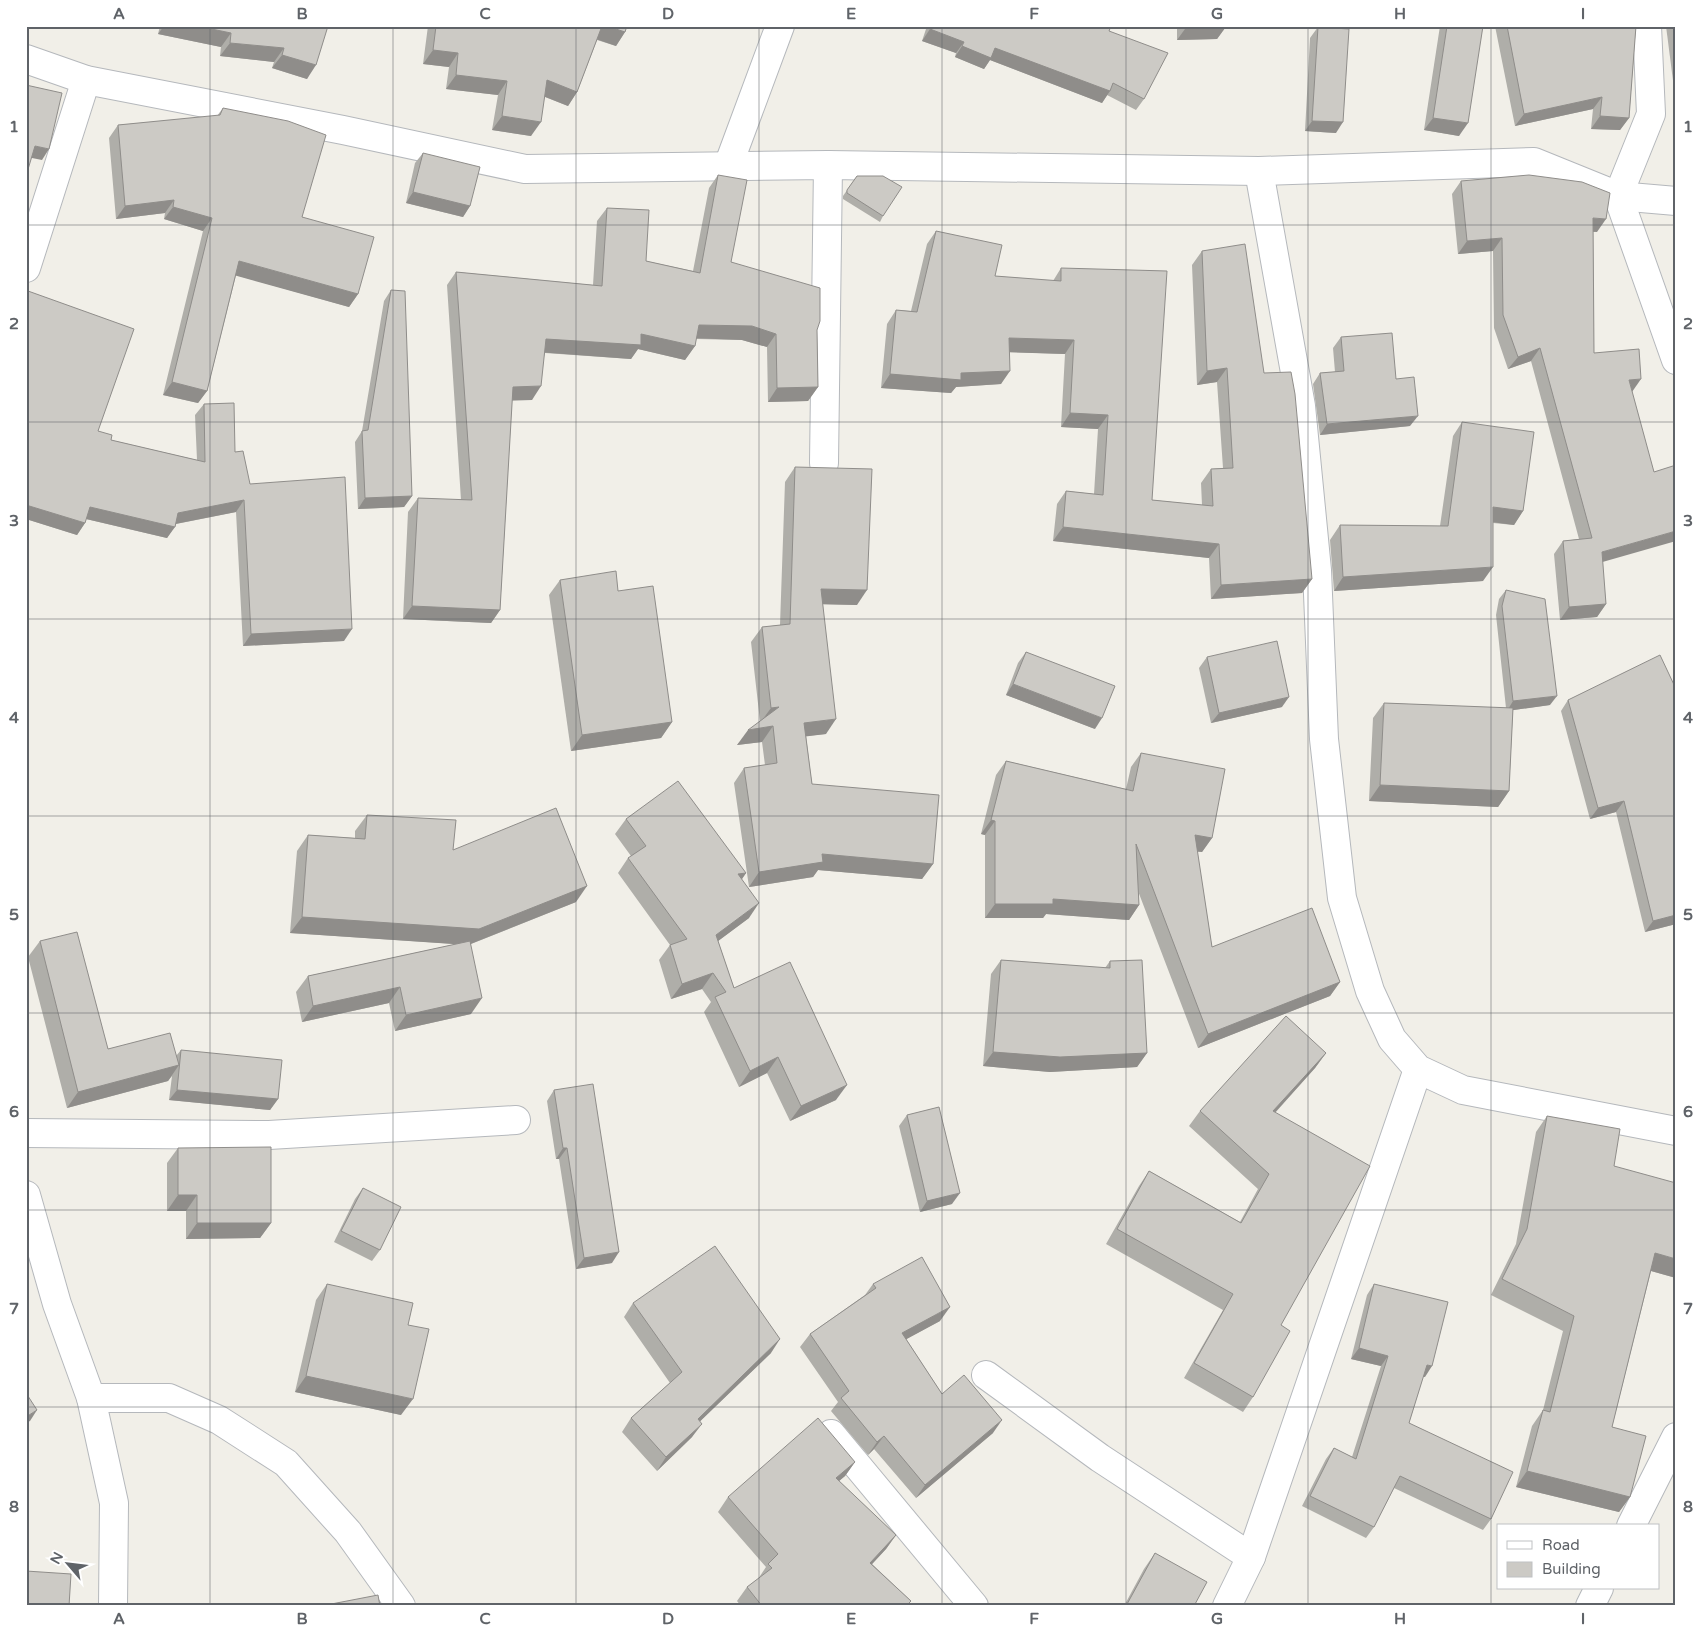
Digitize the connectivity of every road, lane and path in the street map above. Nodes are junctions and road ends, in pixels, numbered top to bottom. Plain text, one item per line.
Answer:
1 (780, 26) edge
2 (1647, 26) edge
3 (26, 59) edge
4 (86, 80) junction
5 (828, 165) junction
6 (728, 166) junction
7 (1259, 171) junction
8 (1618, 196) junction
9 (1676, 202) edge
10 (26, 268) edge
11 (1676, 360) edge
12 (824, 463) dead end
13 (1418, 1069) junction
14 (516, 1120) dead end
15 (1676, 1130) edge
16 (26, 1133) edge
17 (26, 1195) edge
18 (986, 1376) dead end
19 (91, 1398) junction
20 (819, 1421) edge
21 (1676, 1437) edge
22 (1632, 1524) edge
23 (1251, 1557) junction
24 (1598, 1590) edge
25 (113, 1606) edge
26 (401, 1606) edge
27 (974, 1606) edge
28 (1227, 1606) edge
29 (1590, 1606) edge

1 - 6 street
2 - 8 street
3 - 4 street
4 - 6 street
4 - 10 street
5 - 6 street
5 - 7 street
5 - 12 street
7 - 8 street
7 - 13 street
8 - 9 street
8 - 11 street
13 - 15 street
13 - 23 street
14 - 16 street
17 - 19 street
18 - 23 street
19 - 25 street
19 - 26 street
20 - 27 street
21 - 22 street
23 - 28 street
24 - 29 street

